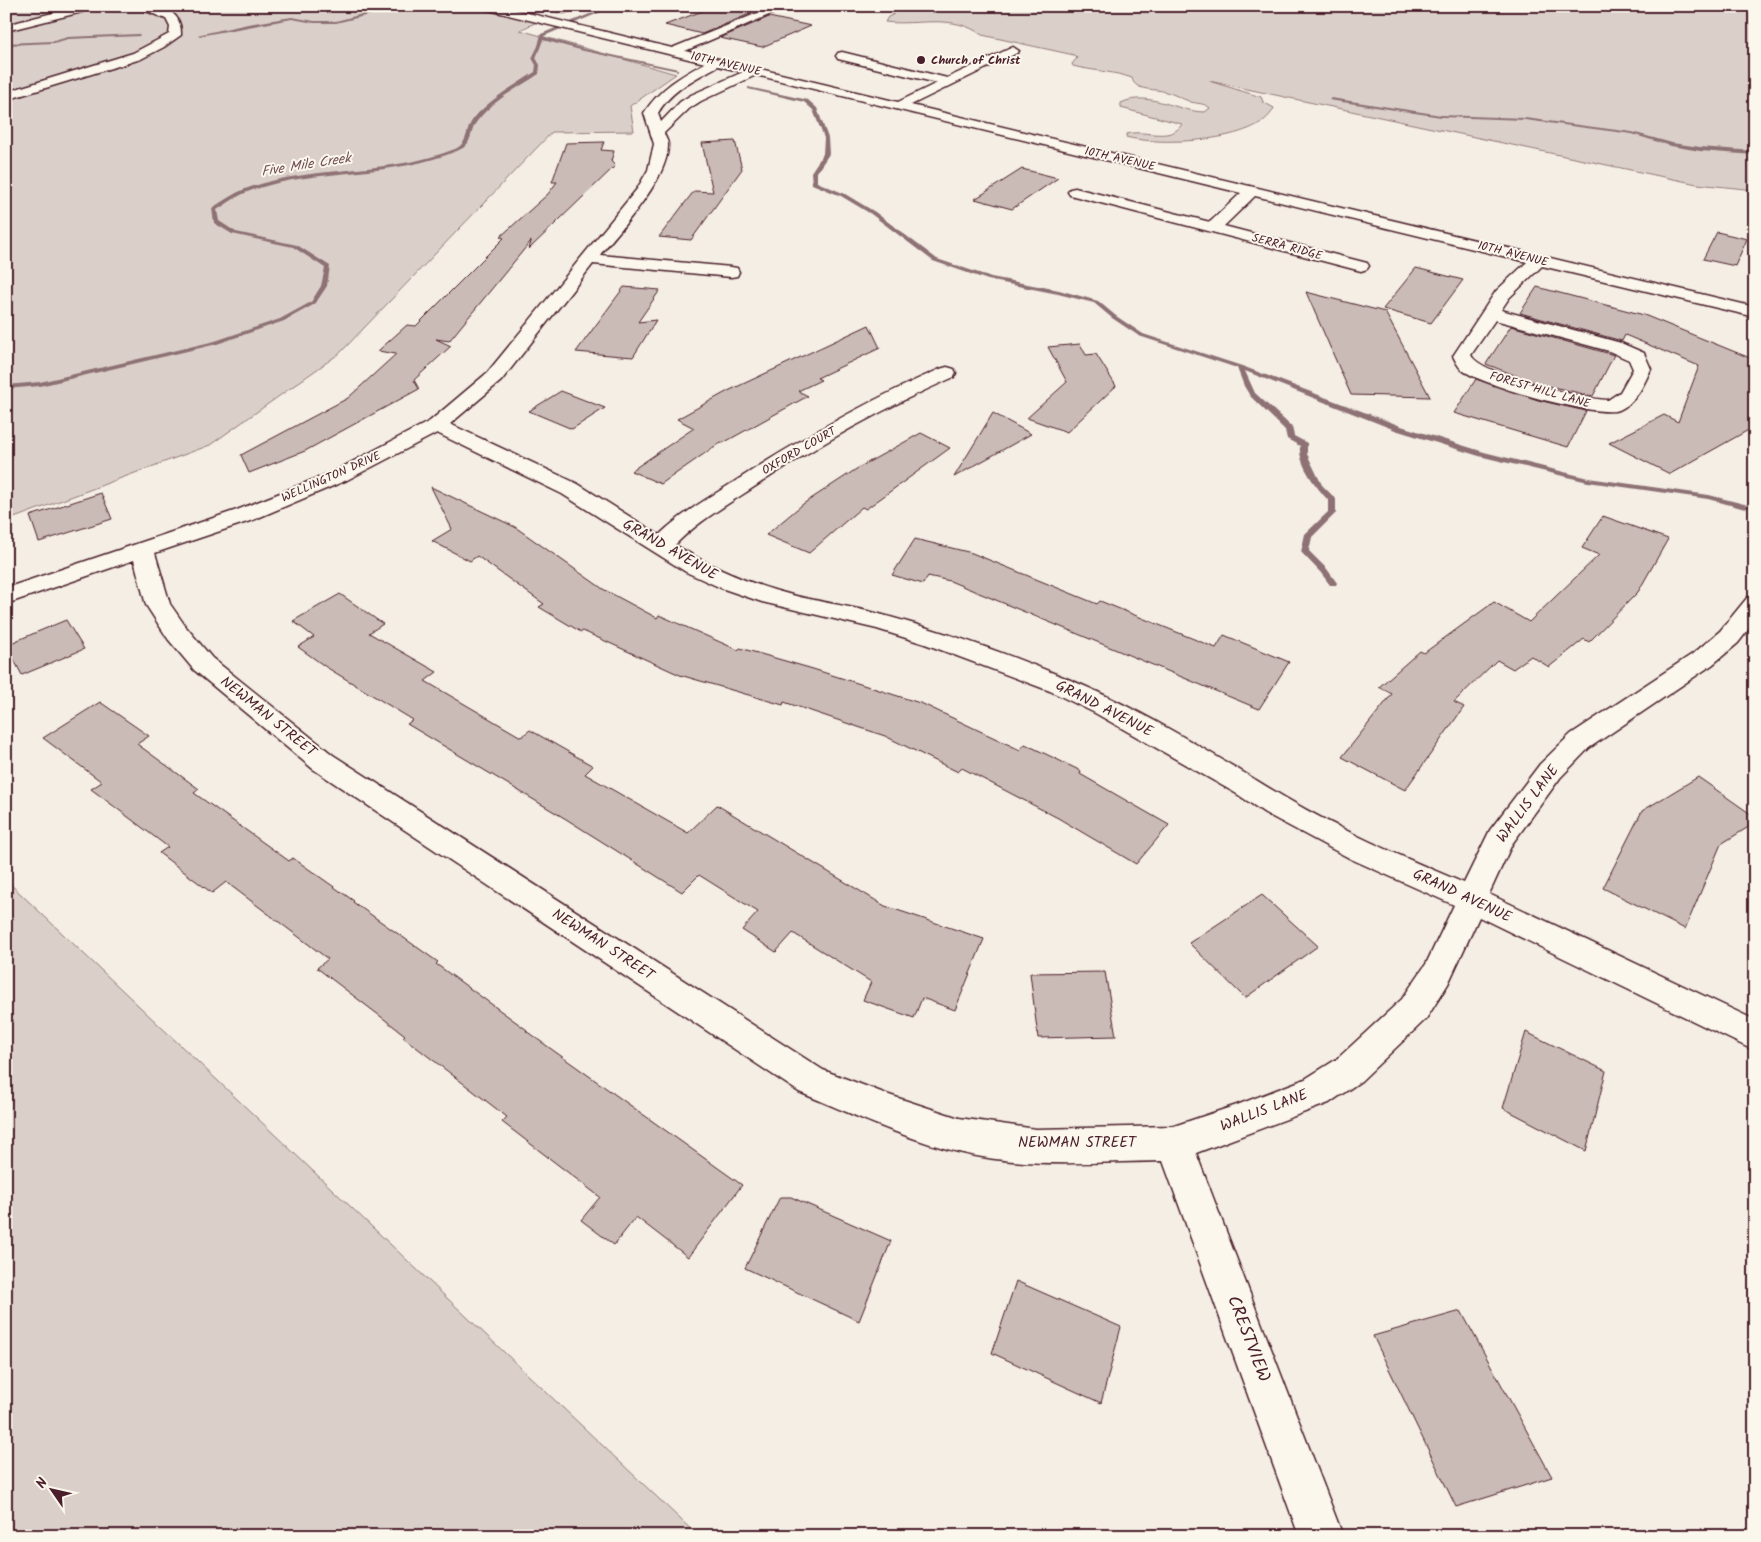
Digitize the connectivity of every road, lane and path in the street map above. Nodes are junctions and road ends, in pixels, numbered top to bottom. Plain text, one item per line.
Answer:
1 (94, 6) edge
2 (139, 6) edge
3 (484, 6) edge
4 (785, 6) edge
5 (6, 28) edge
6 (1013, 50) dead end
7 (672, 52) junction
8 (842, 56) dead end
9 (716, 62) junction
10 (754, 71) junction
11 (949, 82) junction
12 (6, 96) edge
13 (899, 106) junction
14 (657, 133) junction
15 (1253, 190) junction
16 (1075, 192) dead end
17 (1213, 228) junction
18 (591, 259) junction
19 (1538, 260) junction
20 (1361, 266) dead end
21 (732, 272) dead end
22 (1755, 312) edge
23 (1491, 313) junction
24 (948, 372) dead end
25 (437, 426) junction
26 (661, 547) junction
27 (142, 548) junction
28 (6, 596) edge
29 (1755, 604) edge
30 (1472, 900) junction
31 (1755, 1036) edge
32 (1174, 1142) junction
33 (1321, 1536) edge

1 - 5 street
2 - 12 street
3 - 7 street, 10TH AVENUE
4 - 7 street
6 - 11 street
7 - 9 street, 10TH AVENUE
8 - 11 street
9 - 10 street, 10TH AVENUE
9 - 14 street, WELLINGTON DRIVE
10 - 13 street, 10TH AVENUE
10 - 14 street
11 - 13 street
13 - 15 street, 10TH AVENUE
14 - 18 street, WELLINGTON DRIVE
15 - 17 street
15 - 19 street, 10TH AVENUE
16 - 17 street, SERRA RIDGE
17 - 20 street, SERRA RIDGE
18 - 21 street
18 - 25 street, WELLINGTON DRIVE
19 - 22 street, 10TH AVENUE
19 - 23 street, FOREST HILL LANE
23 - 23 street, FOREST HILL LANE
24 - 26 street, OXFORD COURT
25 - 26 street, GRAND AVENUE
25 - 27 street, WELLINGTON DRIVE
26 - 30 street, GRAND AVENUE
27 - 28 street, WELLINGTON DRIVE
27 - 32 street, NEWMAN STREET
29 - 30 street, WALLIS LANE
30 - 31 street, GRAND AVENUE
30 - 32 street, WALLIS LANE
32 - 33 street, CRESTVIEW

